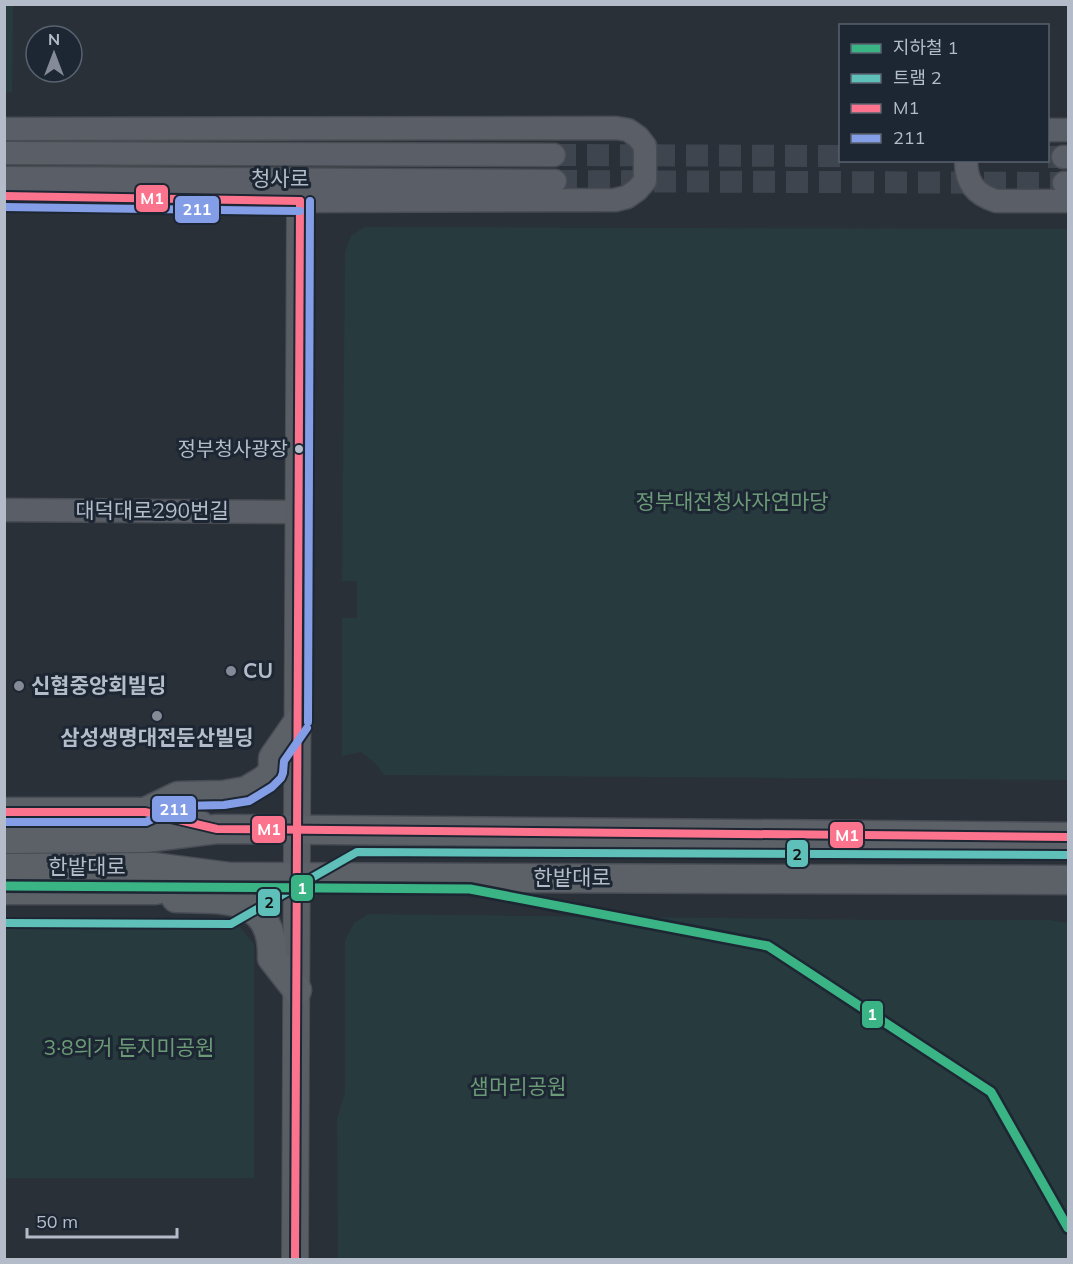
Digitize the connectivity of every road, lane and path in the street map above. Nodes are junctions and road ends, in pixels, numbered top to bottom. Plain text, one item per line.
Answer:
1 (4, 129) edge
2 (1049, 130) edge
3 (1068, 130) edge
4 (4, 153) edge
5 (554, 155) tunnel mouth
6 (966, 162) edge
7 (4, 178) edge
8 (555, 181) tunnel mouth
9 (1067, 189) edge
10 (4, 196) edge
11 (300, 201) junction
12 (4, 510) edge
13 (299, 512) junction
14 (298, 722) junction
15 (4, 812) edge
16 (145, 812) junction
17 (217, 829) junction
18 (297, 831) junction
19 (1068, 837) edge
20 (4, 839) edge
21 (4, 868) edge
22 (230, 877) junction
23 (297, 877) junction
24 (1068, 880) edge
25 (4, 890) edge
26 (155, 890) junction
27 (297, 990) junction
28 (295, 1260) edge

1 - 11 street
2 - 3 street
4 - 5 street, 청사로
6 - 9 street
7 - 8 street, 청사로
10 - 11 street
11 - 13 main road
12 - 13 street, 대덕대로290번길
13 - 14 main road
14 - 16 main road
14 - 18 main road
15 - 16 main road
16 - 17 main road
17 - 18 main road, 한밭대로
17 - 20 main road, 한밭대로
18 - 19 main road, 한밭대로
18 - 23 main road
21 - 22 main road, 한밭대로
22 - 23 main road, 한밭대로
22 - 26 main road
23 - 24 main road, 한밭대로
23 - 27 main road
25 - 26 main road
26 - 27 main road
27 - 28 main road

